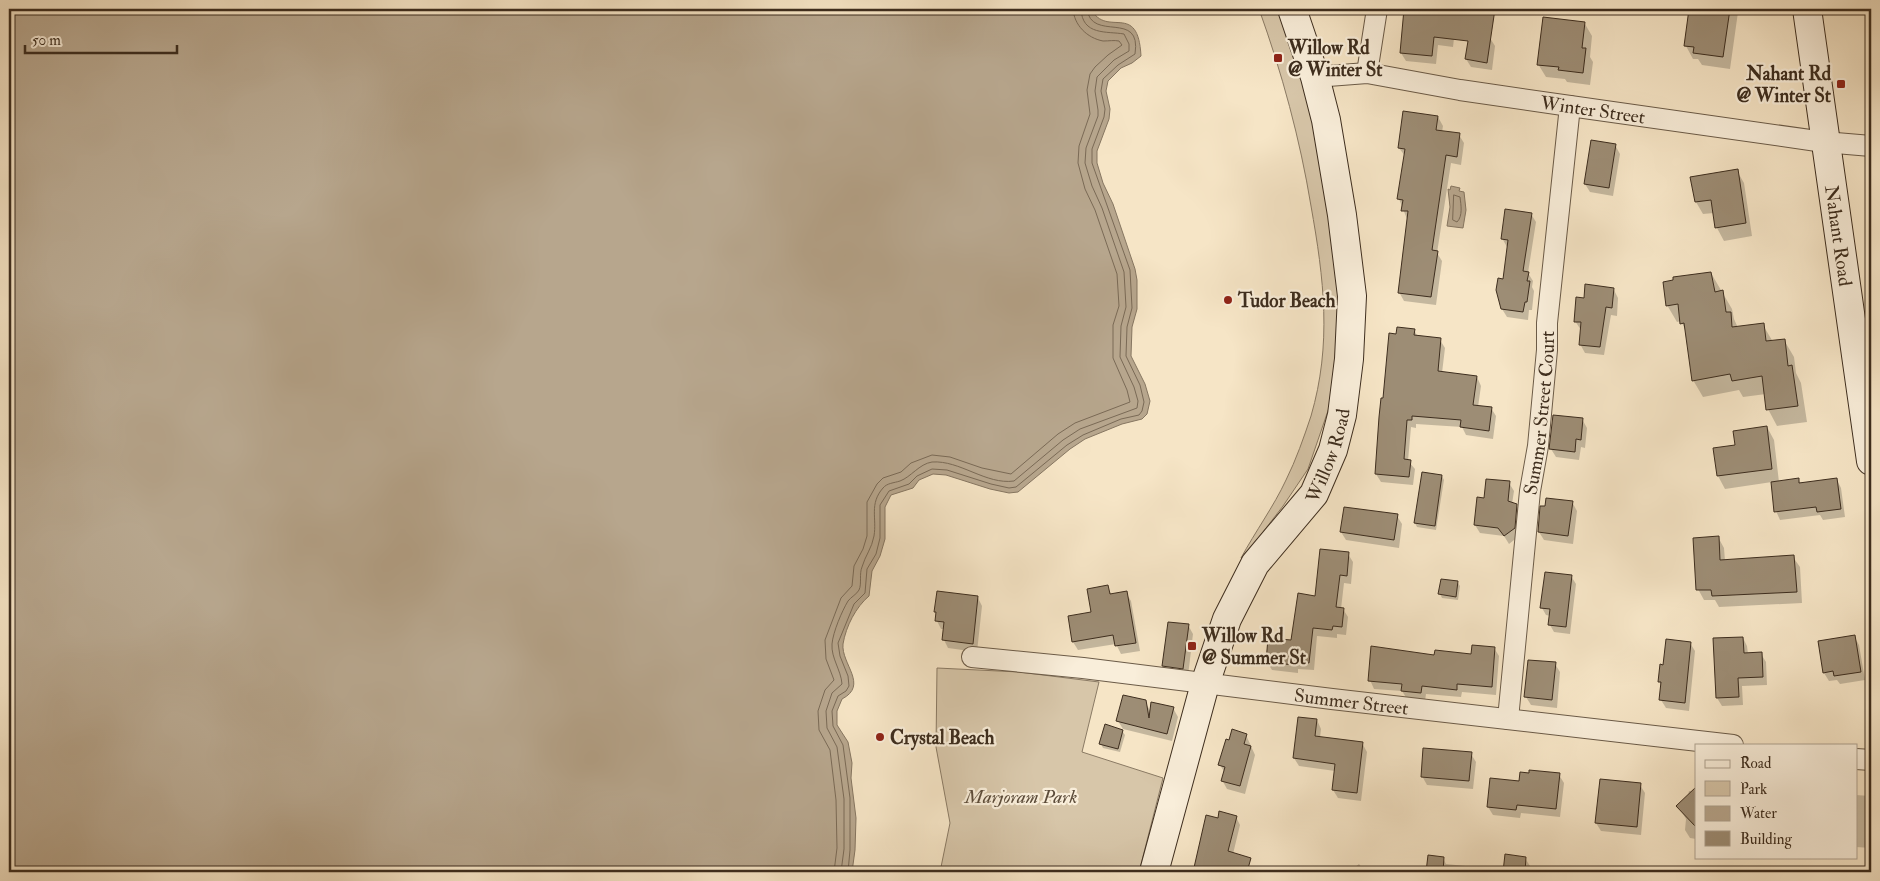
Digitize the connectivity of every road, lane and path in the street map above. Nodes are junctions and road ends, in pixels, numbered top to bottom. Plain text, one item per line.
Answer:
1 (1292, 9) edge
2 (1376, 9) edge
3 (1807, 9) edge
4 (1368, 73) junction
5 (1315, 77) junction
6 (1570, 106) junction
7 (1824, 142) junction
8 (1871, 146) edge
9 (1871, 461) edge
10 (972, 657) dead end
11 (1205, 684) junction
12 (1508, 719) junction
13 (1724, 744) edge
14 (1858, 759) edge
15 (1871, 760) edge
16 (1154, 872) edge

1 - 5 main road, Willow Road
2 - 4 street
3 - 7 main road, Nahant Road
4 - 5 street, Winter Street
4 - 6 street, Winter Street
5 - 11 main road, Willow Road
6 - 7 street, Winter Street
6 - 12 street, Summer Street Court
7 - 8 street, Winter Street
7 - 9 main road, Nahant Road
10 - 11 street, Summer Street
11 - 12 street, Summer Street
11 - 16 main road, Willow Road
12 - 13 street, Summer Street
14 - 15 street

